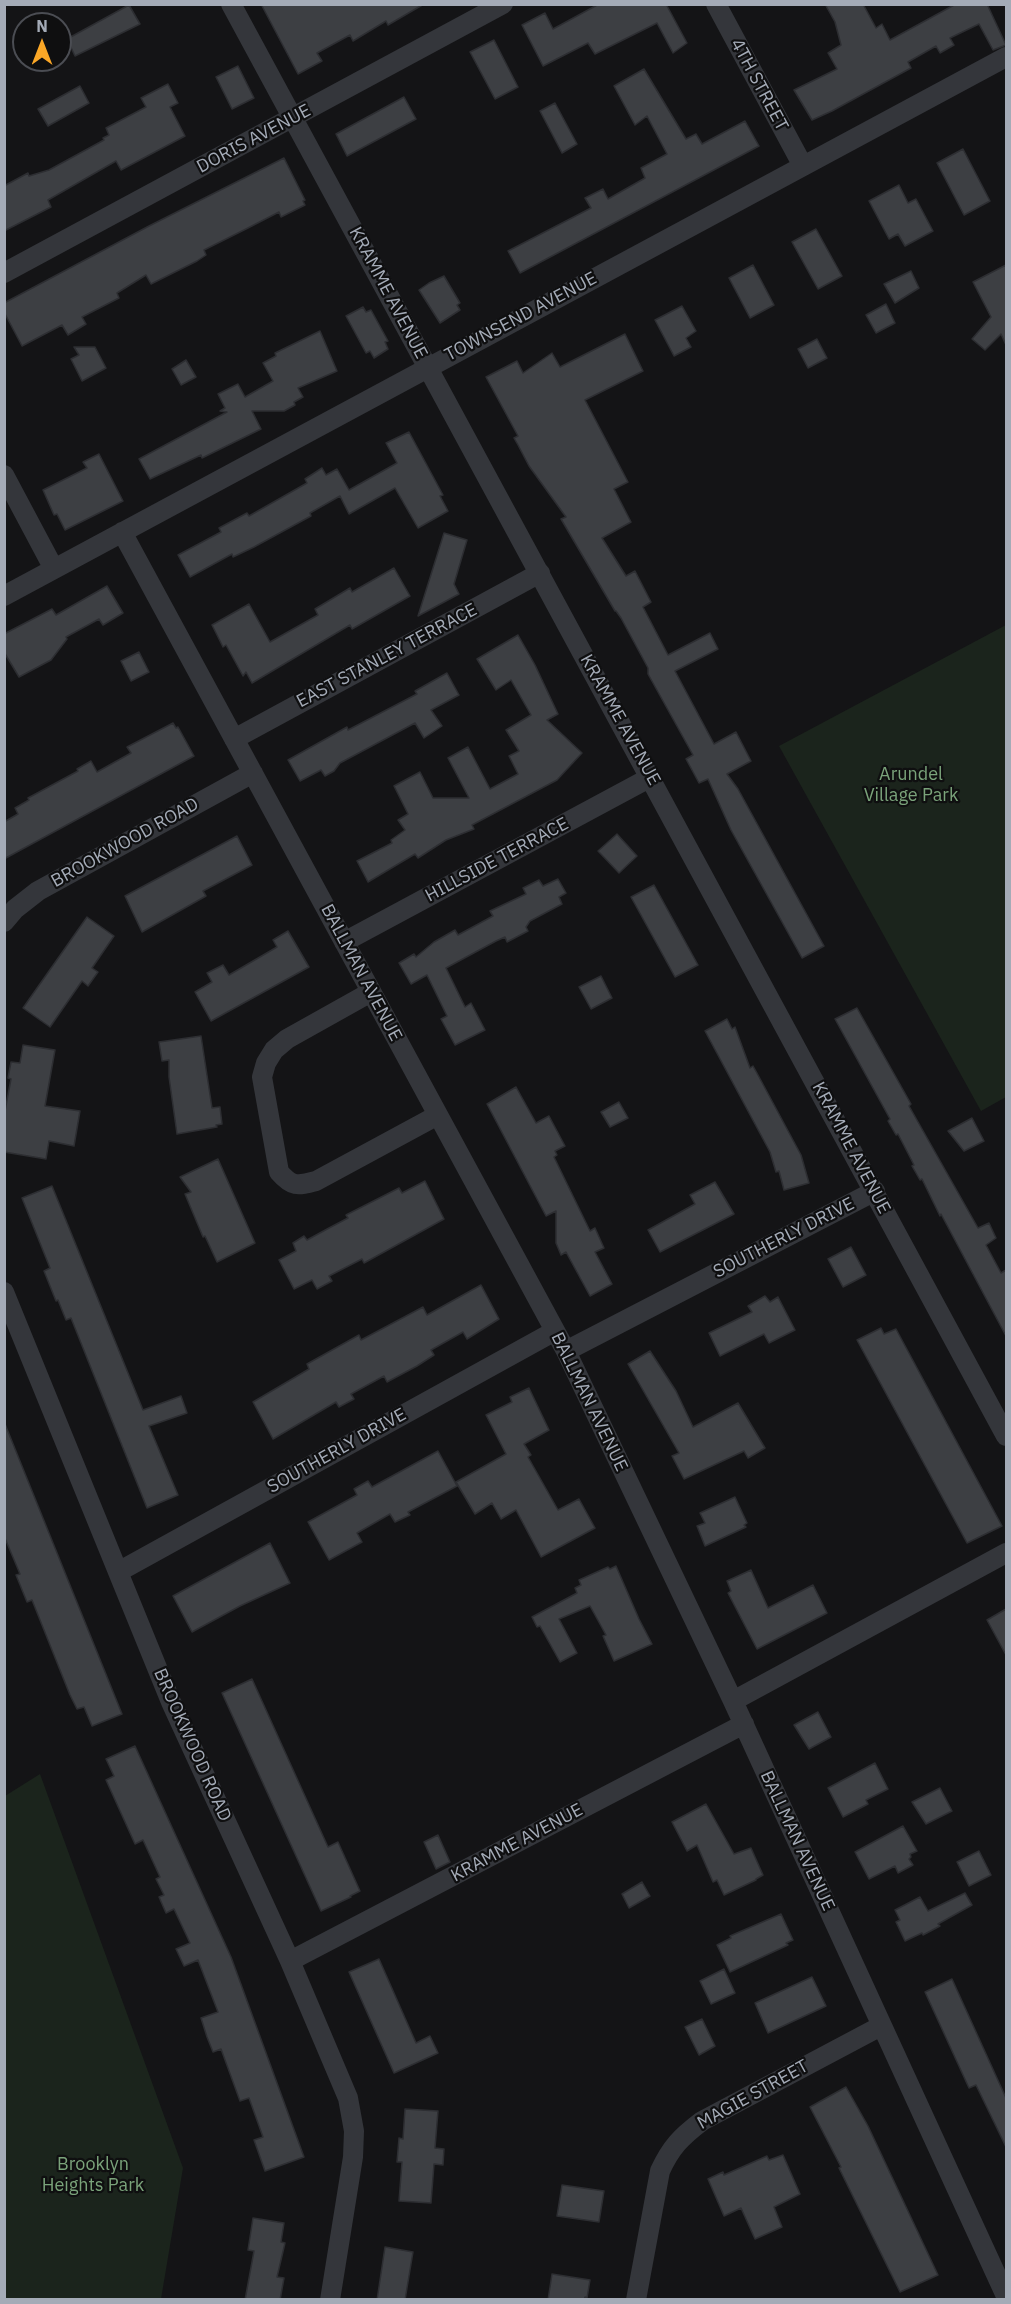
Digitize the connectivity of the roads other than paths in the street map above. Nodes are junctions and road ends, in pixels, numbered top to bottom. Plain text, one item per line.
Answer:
1 (231, 4) edge
2 (503, 4) edge
3 (716, 4) edge
4 (1006, 57) edge
5 (293, 118) junction
6 (802, 166) junction
7 (4, 273) edge
8 (428, 367) junction
9 (4, 475) edge
10 (123, 532) junction
11 (54, 569) junction
12 (540, 573) junction
13 (4, 596) edge
14 (234, 739) junction
15 (253, 773) junction
16 (651, 777) junction
17 (4, 922) edge
18 (344, 942) junction
19 (371, 992) junction
20 (438, 1115) junction
21 (875, 1191) junction
22 (4, 1292) edge
23 (555, 1331) junction
24 (566, 1351) junction
25 (1006, 1437) edge
26 (1006, 1553) edge
27 (118, 1572) junction
28 (733, 1701) junction
29 (744, 1724) junction
30 (290, 1962) junction
31 (881, 2026) junction
32 (1004, 2296) edge
33 (330, 2300) edge
34 (636, 2300) edge

1 - 5 street, KRAMME AVENUE
2 - 5 street, DORIS AVENUE
3 - 6 street, 4TH STREET
4 - 6 street, TOWNSEND AVENUE
5 - 7 street, DORIS AVENUE
5 - 8 street, KRAMME AVENUE
6 - 8 street, TOWNSEND AVENUE
8 - 10 street, TOWNSEND AVENUE
8 - 12 street, KRAMME AVENUE
9 - 11 street
10 - 11 street, TOWNSEND AVENUE
10 - 14 street, BALLMAN AVENUE
11 - 13 street, TOWNSEND AVENUE
12 - 14 street, EAST STANLEY TERRACE
12 - 16 street, KRAMME AVENUE
14 - 15 street, BALLMAN AVENUE
15 - 17 street, BROOKWOOD ROAD
15 - 18 street, BALLMAN AVENUE
16 - 18 street, HILLSIDE TERRACE
16 - 21 street, KRAMME AVENUE
18 - 19 street, BALLMAN AVENUE
19 - 20 street, BALLMAN AVENUE
19 - 20 street
20 - 23 street, BALLMAN AVENUE
21 - 24 street, SOUTHERLY DRIVE
21 - 25 street, KRAMME AVENUE
22 - 27 street, BROOKWOOD ROAD
23 - 24 street, BALLMAN AVENUE
23 - 27 street, SOUTHERLY DRIVE
24 - 28 street, BALLMAN AVENUE
26 - 28 street
27 - 30 street, BROOKWOOD ROAD
28 - 29 street, BALLMAN AVENUE
29 - 30 street, KRAMME AVENUE
29 - 31 street, BALLMAN AVENUE
30 - 33 street, BROOKWOOD ROAD
31 - 32 street, BALLMAN AVENUE
31 - 34 street, MAGIE STREET

